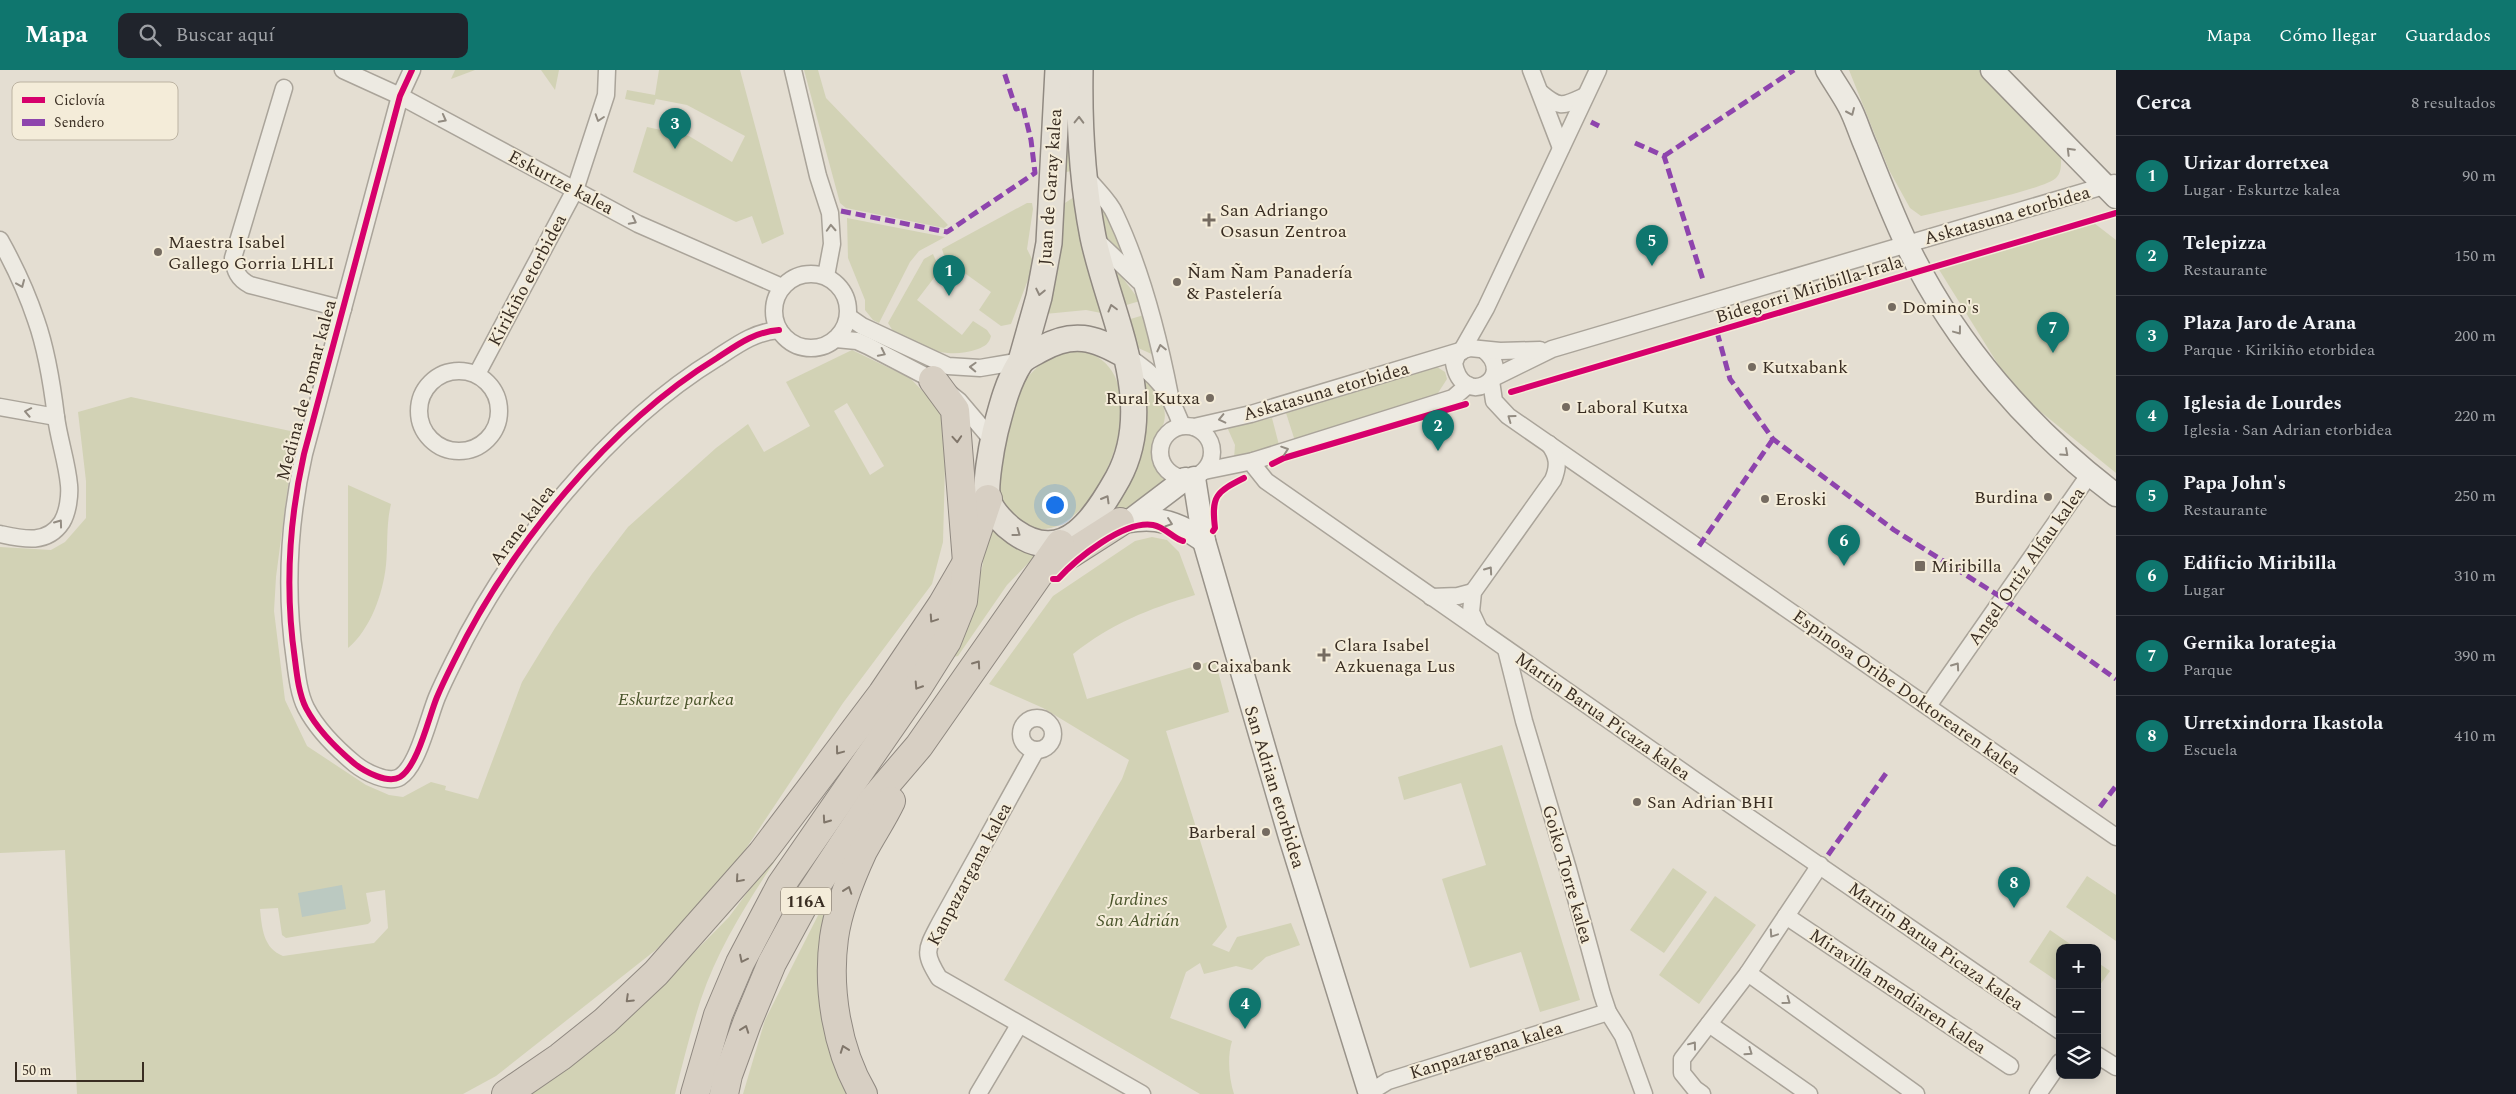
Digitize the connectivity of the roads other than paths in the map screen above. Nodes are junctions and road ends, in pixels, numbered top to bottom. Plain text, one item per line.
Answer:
1 (343, 70) edge
2 (412, 70) edge
3 (607, 70) edge
4 (793, 70) edge
5 (1058, 70) edge
6 (1080, 70) edge
7 (1531, 70) edge
8 (1598, 70) edge
9 (1827, 70) edge
10 (1992, 70) edge
11 (284, 88) dead end
12 (1541, 93) junction
13 (400, 96) junction
14 (1585, 96) junction
15 (1560, 148) junction
16 (1082, 169) junction
17 (2112, 188) edge
18 (575, 190) junction
19 (1094, 238) junction
20 (0, 240) edge
21 (1907, 244) junction
22 (826, 276) junction
23 (1142, 285) junction
24 (782, 287) junction
25 (1486, 308) junction
26 (343, 309) junction
27 (849, 317) junction
28 (779, 330) junction
29 (836, 339) junction
30 (1482, 349) junction
31 (1552, 349) junction
32 (1459, 353) junction
33 (1125, 355) junction
34 (1022, 361) junction
35 (477, 374) junction
36 (1492, 379) junction
37 (932, 380) junction
38 (1468, 386) junction
39 (1170, 396) junction
40 (0, 407) edge
41 (56, 417) junction
42 (1188, 427) junction
43 (992, 441) junction
44 (1548, 443) junction
45 (1253, 461) junction
46 (1589, 471) junction
47 (2089, 475) junction
48 (1194, 476) junction
49 (1553, 480) junction
50 (2116, 495) edge
51 (988, 499) junction
52 (1126, 521) junction
53 (0, 534) edge
54 (1204, 541) junction
55 (1061, 548) junction
56 (967, 562) junction
57 (1474, 592) junction
58 (1431, 597) junction
59 (1479, 629) junction
60 (1506, 649) junction
61 (1928, 706) junction
62 (919, 746) junction
63 (1036, 750) dead end
64 (358, 767) joint
65 (2116, 837) edge
66 (1820, 865) junction
67 (1839, 878) junction
68 (1808, 882) junction
69 (1786, 916) junction
70 (1748, 973) junction
71 (1608, 1012) junction
72 (1709, 1024) junction
73 (1019, 1025) junction
74 (2056, 1028) edge
75 (2101, 1058) edge
76 (2010, 1066) dead end
77 (2116, 1067) edge
78 (2056, 1068) edge
79 (726, 1084) edge
80 (1369, 1093) edge
81 (506, 1094) edge
82 (695, 1094) edge
83 (863, 1094) edge
84 (978, 1094) edge
85 (1142, 1094) edge
86 (1644, 1094) edge
87 (1702, 1094) edge
88 (1809, 1094) edge
89 (1916, 1094) edge
90 (2038, 1094) edge

1 - 13 street, Eskurtze kalea
2 - 13 street, Medina de Pomar kalea
3 -> 18 street, Kirikiño etorbidea
22 -> 4 street
5 -> 34 main road, Juan de Garay kalea
16 -> 6 main road, Juan de Garay kalea
7 - 12 street
8 - 14 street
9 -> 21 street
17 -> 10 street
11 - 26 street
12 - 14 street
12 - 15 street
13 -> 18 street, Eskurtze kalea
13 - 26 street, Medina de Pomar kalea
14 - 15 street
15 - 25 street
16 - 19 main road, Juan de Garay kalea
16 - 23 street, Juan de Garay kalea
17 - 21 street, Askatasuna etorbidea
18 -> 24 street, Eskurtze kalea
18 - 35 street, Kirikiño etorbidea
19 - 23 street
33 -> 19 main road, Juan de Garay kalea
20 -> 41 street
21 - 31 street, Askatasuna etorbidea
21 -> 47 street
22 - 24 street
22 - 27 street
39 -> 23 street, Juan de Garay kalea
24 - 28 street
25 - 30 street
25 - 32 street
26 - 64 street, Medina de Pomar kalea
27 - 29 street
34 -> 27 street
28 - 29 street
28 - 64 street, Arane kalea
29 -> 37 street
30 - 31 street, Askatasuna etorbidea
30 - 32 street
30 - 36 street
31 - 36 street, Askatasuna etorbidea
32 - 38 street
32 -> 42 street, Askatasuna etorbidea
33 - 34 main road
33 - 39 street
55 -> 33 main road, Juan de Garay kalea
34 - 43 main road, Juan de Garay kalea
35 - 35 street
36 - 38 street
44 -> 36 street, Espinosa Oribe Doktorearen kalea
37 - 43 street
37 -> 56 highway
45 -> 38 street
39 - 42 street
41 -> 40 street
53 -> 41 street
42 - 48 street
42 - 48 street
43 - 51 main road, Juan de Garay kalea
44 - 46 street, Espinosa Oribe Doktorearen kalea
44 - 49 street
45 - 48 street
45 - 58 street, Martin Barua Picaza kalea
46 - 49 street
46 - 61 street, Espinosa Oribe Doktorearen kalea
47 - 50 street
61 -> 47 street, Angel Ortiz Alfau kalea
48 - 52 street
48 - 54 street, San Adrian etorbidea
57 -> 49 street
51 -> 55 main road
51 - 56 highway
52 -> 54 street
52 - 55 street
52 - 55 highway
54 - 80 street, San Adrian etorbidea
62 -> 55 highway
56 -> 81 highway
56 -> 82 highway
57 - 58 street
57 - 59 street
58 - 59 street, Martin Barua Picaza kalea
59 - 60 street, Martin Barua Picaza kalea
60 - 66 street, Martin Barua Picaza kalea
60 - 71 street, Goiko Torre kalea
61 - 65 street, Espinosa Oribe Doktorearen kalea
79 -> 62 highway, 116A
83 -> 62 highway
63 - 73 street, Kanpazargana kalea
66 - 67 street, Martin Barua Picaza kalea
66 - 68 street
67 - 68 street
67 - 74 street, Martin Barua Picaza kalea
68 - 69 street
69 -> 70 street
69 - 76 street, Miravilla mendiaren kalea
70 - 72 street
70 -> 89 street
71 - 80 street, Kanpazargana kalea
71 - 86 street, Goiko Torre kalea
87 -> 72 street
72 -> 88 street
73 - 84 street
73 - 85 street, Kanpazargana kalea
75 - 77 street
78 - 90 street

